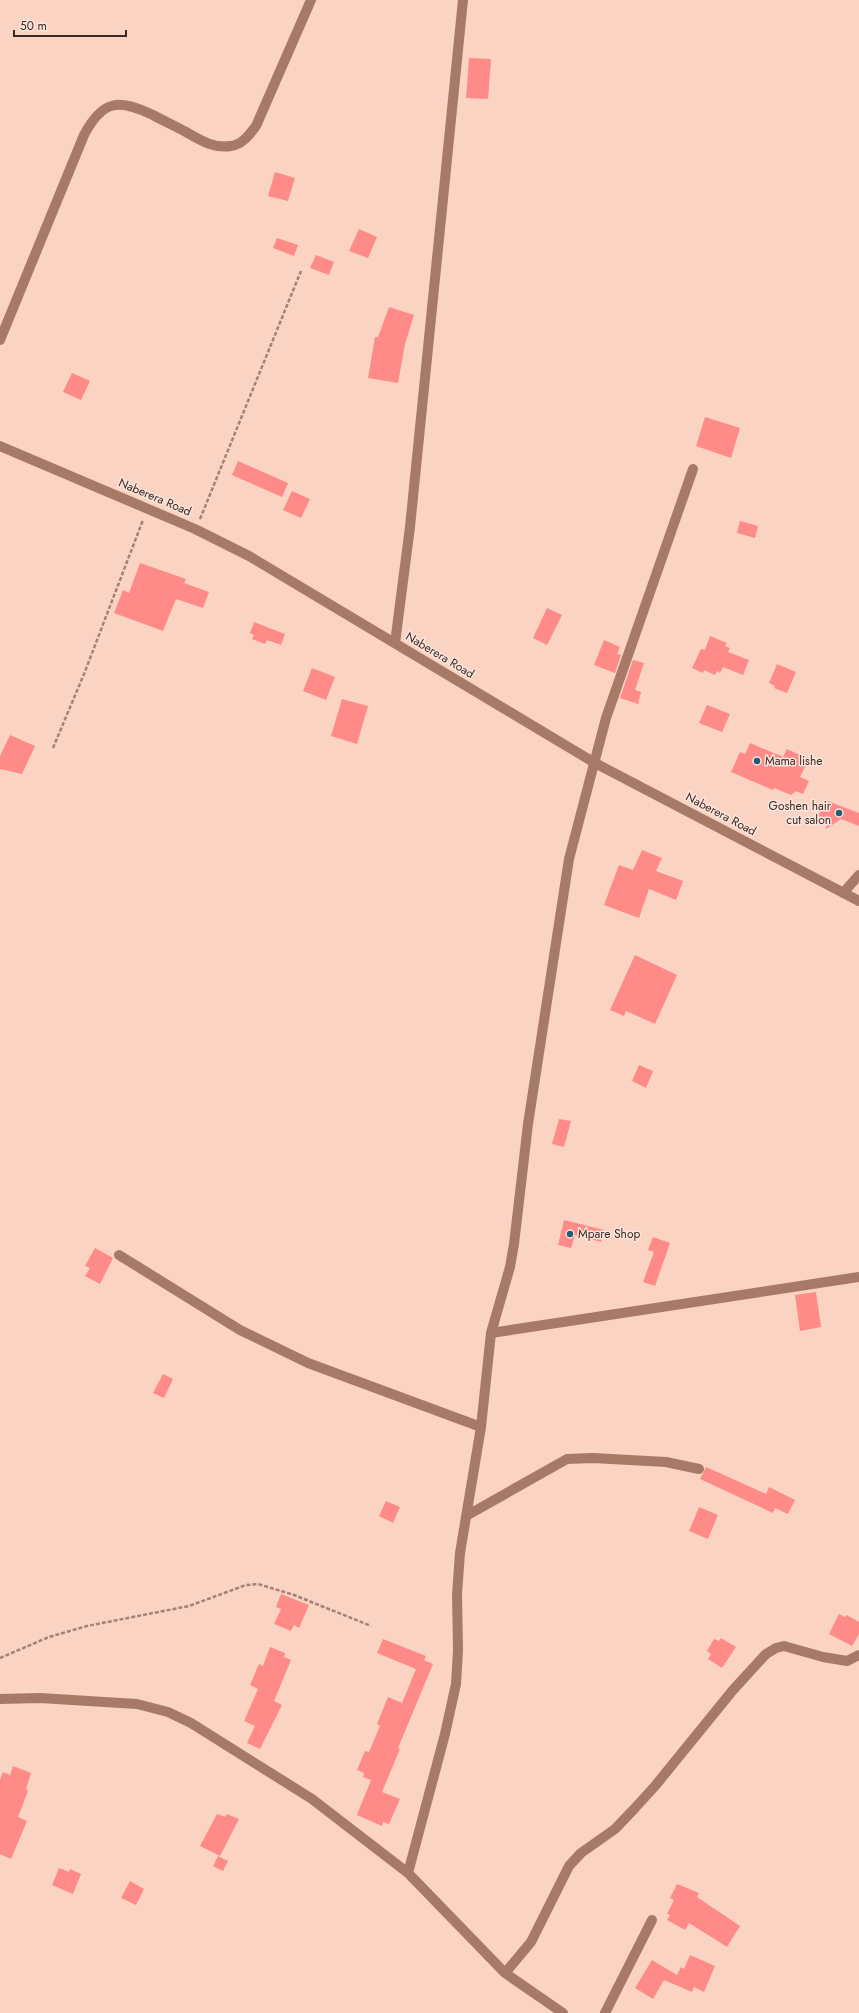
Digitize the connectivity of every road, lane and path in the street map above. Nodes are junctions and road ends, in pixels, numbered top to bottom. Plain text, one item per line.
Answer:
1 (311, 0) edge
2 (463, 0) edge
3 (301, 271) dead end
4 (0, 340) edge
5 (0, 446) edge
6 (693, 469) dead end
7 (147, 508) junction
8 (196, 529) junction
9 (395, 643) junction
10 (53, 748) dead end
11 (595, 763) junction
12 (859, 875) edge
13 (843, 893) junction
14 (859, 901) edge
15 (119, 1255) dead end
16 (859, 1277) edge
17 (491, 1333) junction
18 (481, 1427) junction
19 (699, 1469) dead end
20 (466, 1516) junction
21 (371, 1626) dead end
22 (859, 1655) edge
23 (0, 1658) edge
24 (0, 1699) edge
25 (408, 1872) junction
26 (652, 1920) dead end
27 (505, 1973) junction
28 (563, 2013) edge
29 (605, 2013) edge

1 - 4 street
2 - 9 street
3 - 8 path
5 - 7 street, Naberera Road
6 - 11 street
7 - 8 street, Naberera Road
7 - 10 path
8 - 9 street, Naberera Road
9 - 11 street, Naberera Road
11 - 13 street, Naberera Road
11 - 17 street
12 - 13 street
13 - 14 street, Naberera Road
15 - 18 street
16 - 17 street
17 - 18 street
18 - 20 street
19 - 20 street
20 - 25 street
21 - 23 path
22 - 27 street
24 - 25 street
25 - 27 street
26 - 29 street
27 - 28 street

